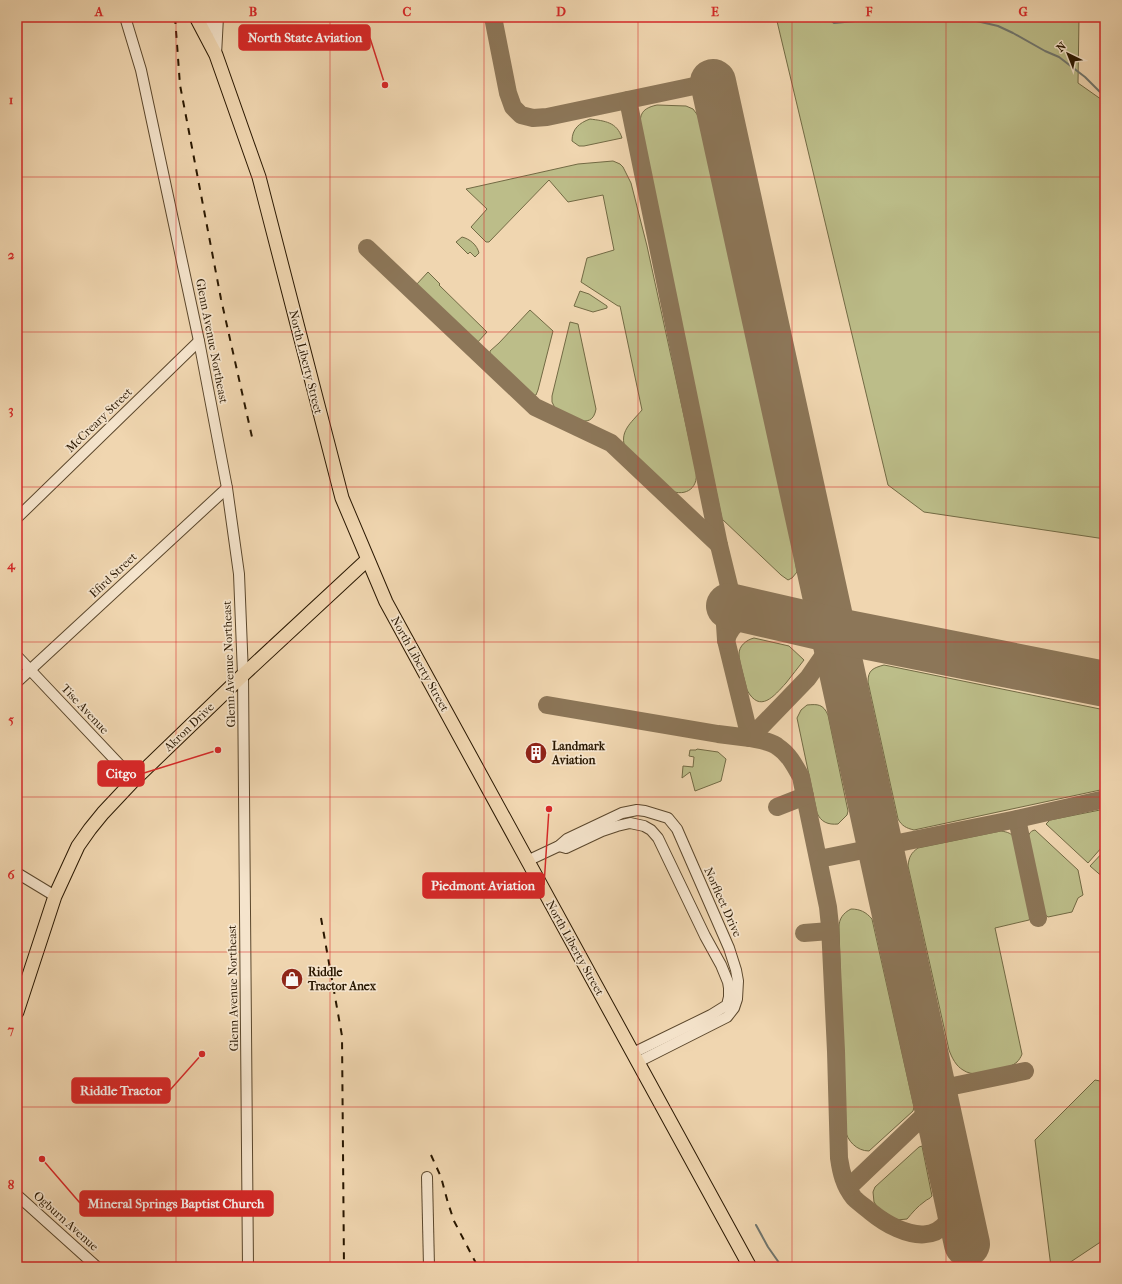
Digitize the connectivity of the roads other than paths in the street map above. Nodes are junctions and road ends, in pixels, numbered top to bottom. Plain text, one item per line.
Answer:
1 (125, 17) edge
2 (211, 17) edge
3 (218, 17) edge
4 (197, 18) edge
5 (207, 37) junction
6 (216, 55) junction
7 (199, 341) junction
8 (227, 488) junction
9 (17, 518) edge
10 (367, 560) junction
11 (17, 656) edge
12 (30, 670) junction
13 (243, 675) junction
14 (17, 682) edge
15 (134, 780) junction
16 (559, 846) junction
17 (527, 861) junction
18 (17, 873) edge
19 (55, 896) junction
20 (17, 1012) edge
21 (721, 1015) junction
22 (636, 1058) junction
23 (427, 1177) dead end
24 (17, 1195) edge
25 (97, 1267) edge
26 (248, 1267) edge
27 (428, 1267) edge
28 (750, 1267) edge

1 - 7 street, Glenn Avenue Northeast
2 - 5 street
3 - 6 street
4 - 5 main road, North Liberty Street
5 - 6 main road, North Liberty Street
6 - 10 main road, North Liberty Street
7 - 8 street, Glenn Avenue Northeast
7 - 9 street, McCreary Street
8 - 12 street, Efird Street
8 - 13 street, Glenn Avenue Northeast
10 - 13 main road, Akron Drive
10 - 17 main road, North Liberty Street
11 - 12 street, Tise Avenue
12 - 14 street, Efird Street
12 - 15 street, Tise Avenue
13 - 15 main road, Akron Drive
13 - 26 street, Glenn Avenue Northeast
15 - 19 main road, Akron Drive
16 - 17 street, Norfleet Drive
16 - 21 street, Norfleet Drive
16 - 21 street, Norfleet Drive
17 - 22 main road, North Liberty Street
18 - 19 street
19 - 20 main road, Akron Drive
21 - 22 street, Norfleet Drive
22 - 28 main road, North Liberty Street
23 - 27 street
24 - 25 street, Ogburn Avenue

